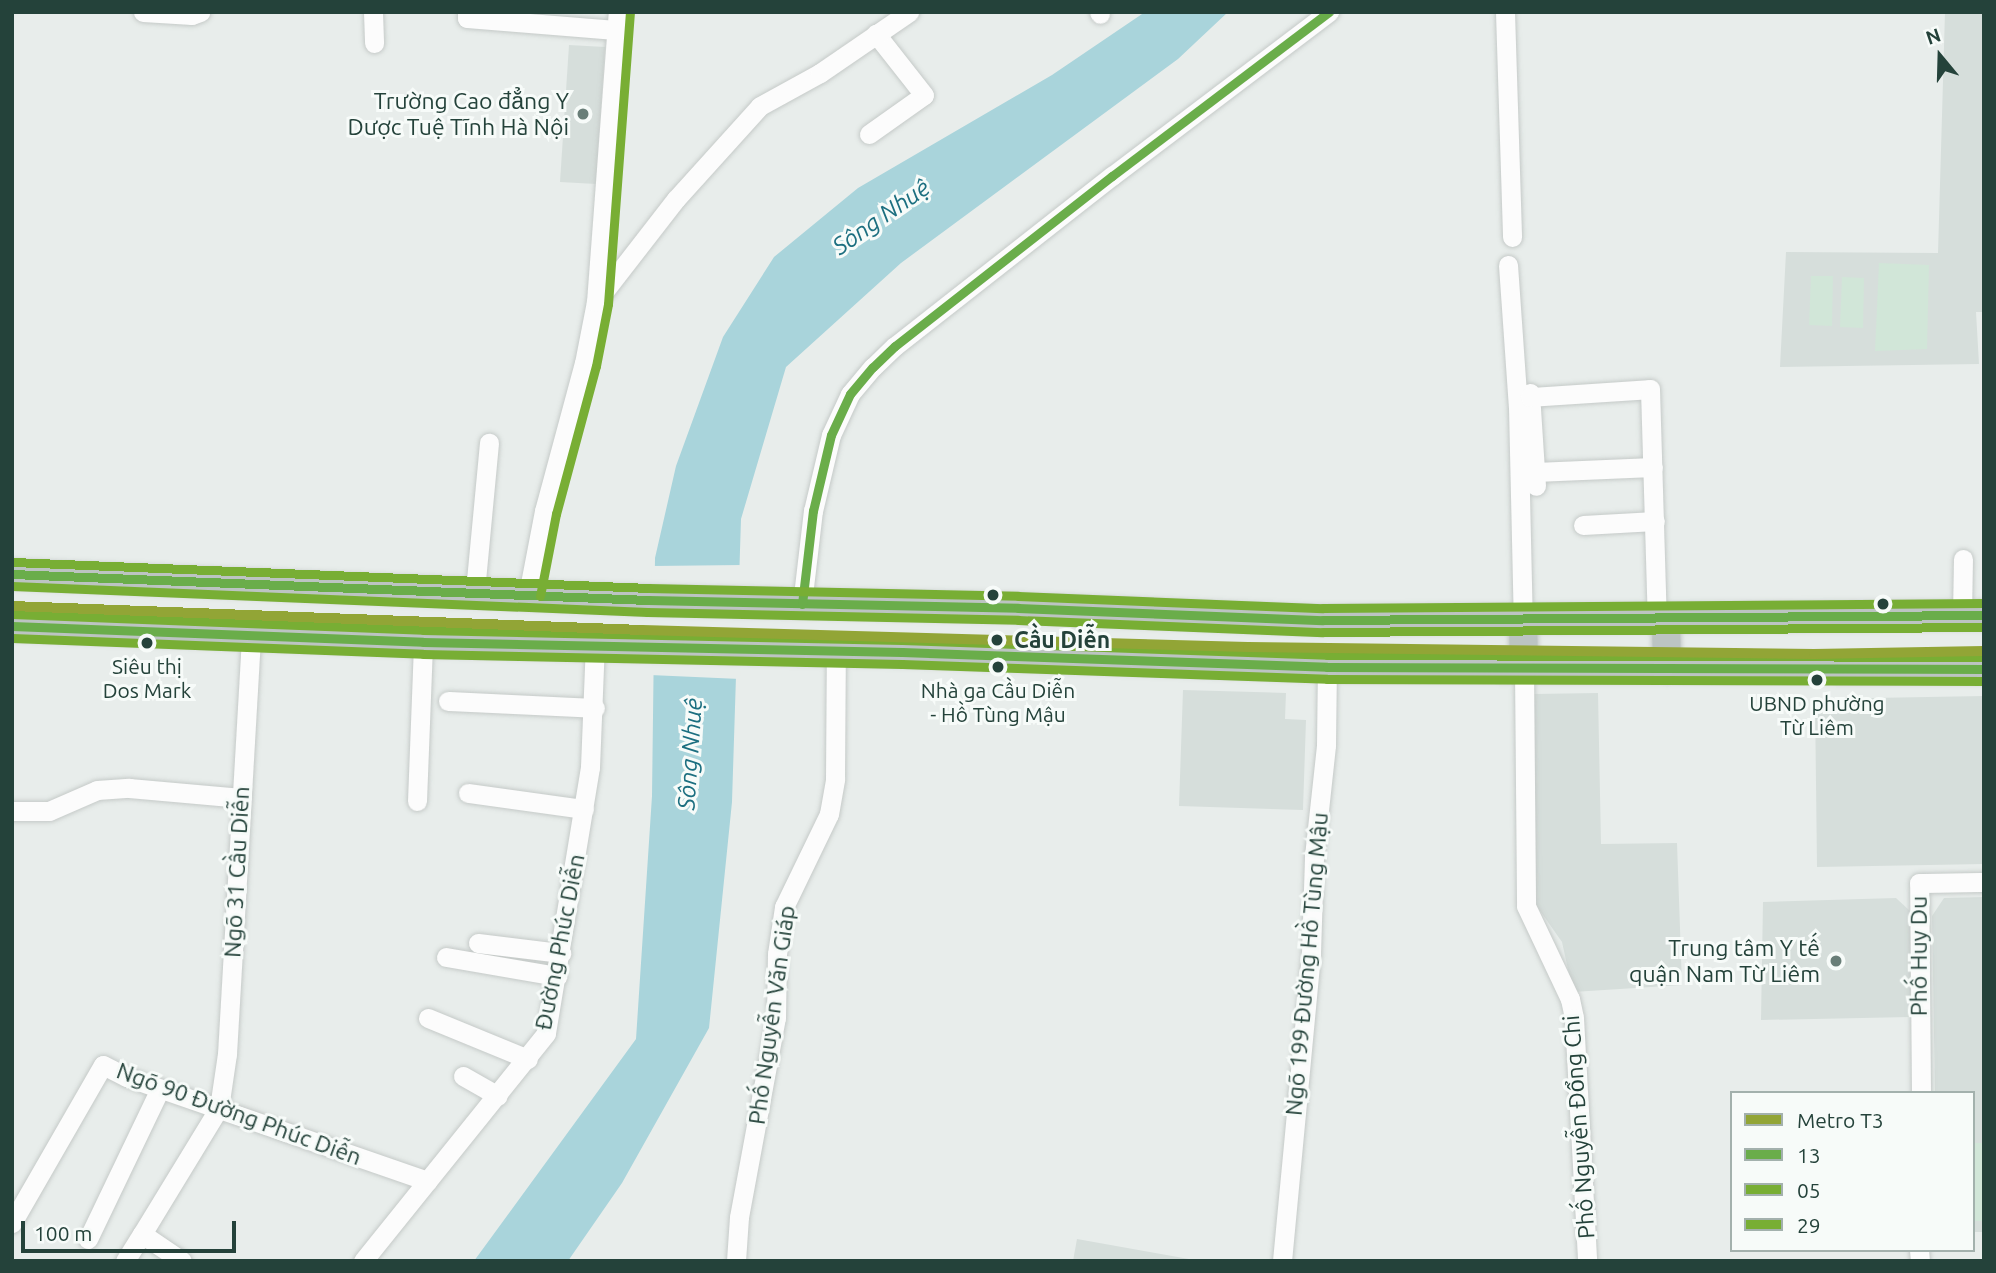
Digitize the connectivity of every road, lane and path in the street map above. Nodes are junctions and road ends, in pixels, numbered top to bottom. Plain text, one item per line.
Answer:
1 (143, 12) edge
2 (200, 12) edge
3 (373, 12) edge
4 (467, 12) edge
5 (909, 12) edge
6 (1329, 12) edge
7 (1505, 12) edge
8 (617, 21) edge
9 (876, 34) junction
10 (374, 43) dead end
11 (869, 134) dead end
12 (1512, 237) dead end
13 (1508, 265) dead end
14 (596, 302) junction
15 (1514, 351) junction
16 (1530, 397) junction
17 (489, 443) dead end
18 (1653, 467) junction
19 (1655, 521) junction
20 (1583, 525) dead end
21 (1962, 559) dead end
22 (12, 574) edge
23 (475, 591) junction
24 (528, 594) junction
25 (802, 604) junction
26 (1973, 615) edge
27 (1255, 618) junction
28 (1523, 620) junction
29 (1662, 620) junction
30 (12, 625) edge
31 (251, 636) junction
32 (423, 642) junction
33 (595, 645) junction
34 (836, 650) junction
35 (1255, 664) junction
36 (1327, 667) junction
37 (1524, 668) junction
38 (1667, 669) junction
39 (1984, 669) edge
40 (448, 701) dead end
41 (595, 708) junction
42 (468, 793) dead end
43 (242, 798) junction
44 (417, 801) dead end
45 (584, 808) junction
46 (12, 811) edge
47 (1984, 882) edge
48 (478, 943) dead end
49 (561, 953) junction
50 (446, 957) dead end
51 (557, 976) junction
52 (428, 1018) dead end
53 (476, 1027) dead end
54 (530, 1056) junction
55 (465, 1074) dead end
56 (160, 1088) junction
57 (1921, 1091) edge
58 (499, 1093) junction
59 (219, 1108) junction
60 (427, 1181) junction
61 (12, 1223) edge
62 (142, 1234) junction
63 (88, 1239) dead end
64 (125, 1261) edge
65 (182, 1261) edge
66 (363, 1261) edge
67 (736, 1261) edge
68 (1282, 1261) edge
69 (1587, 1261) edge

1 - 2 street
3 - 10 street
4 - 8 street
5 - 9 street
6 - 25 street
7 - 12 street
8 - 14 street
9 - 11 street
9 - 14 street
13 - 15 street
14 - 24 street
15 - 16 street
15 - 28 street
16 - 18 street
16 - 18 street
17 - 23 street
18 - 19 street
19 - 20 street
19 - 29 street
21 - 26 street
22 - 23 highway
23 - 24 highway
24 - 25 highway
25 - 27 highway
26 - 29 highway
27 - 28 highway
27 - 35 highway
28 - 29 highway
28 - 37 highway
29 - 38 highway
30 - 31 highway
31 - 32 highway
31 - 43 street, Ngõ 31 Cầu Diễn
32 - 33 highway
32 - 44 street
33 - 34 highway
33 - 41 street, Đường Phúc Diễn
34 - 35 highway
34 - 67 street, Phố Nguyễn Văn Giáp
35 - 36 highway
36 - 37 highway
36 - 68 street, Ngõ 199 Đường Hồ Tùng Mậu
37 - 38 highway
37 - 69 street, Phố Nguyễn Đổng Chi
38 - 39 highway
40 - 41 street
41 - 45 street, Đường Phúc Diễn
42 - 45 street
43 - 46 street
43 - 59 street, Ngõ 31 Cầu Diễn
45 - 49 street, Đường Phúc Diễn
47 - 57 street, Phố Huy Du
48 - 49 street
49 - 51 street, Đường Phúc Diễn
50 - 51 street
51 - 54 street, Đường Phúc Diễn
52 - 54 street
53 - 54 street
54 - 58 street, Đường Phúc Diễn
55 - 58 street
56 - 59 street, Ngõ 90 Đường Phúc Diễn
56 - 61 street, Ngõ 90 Đường Phúc Diễn
56 - 63 street
58 - 60 street, Đường Phúc Diễn
59 - 60 street, Ngõ 90 Đường Phúc Diễn
59 - 62 street
60 - 66 street, Đường Phúc Diễn
62 - 64 street
62 - 65 street

